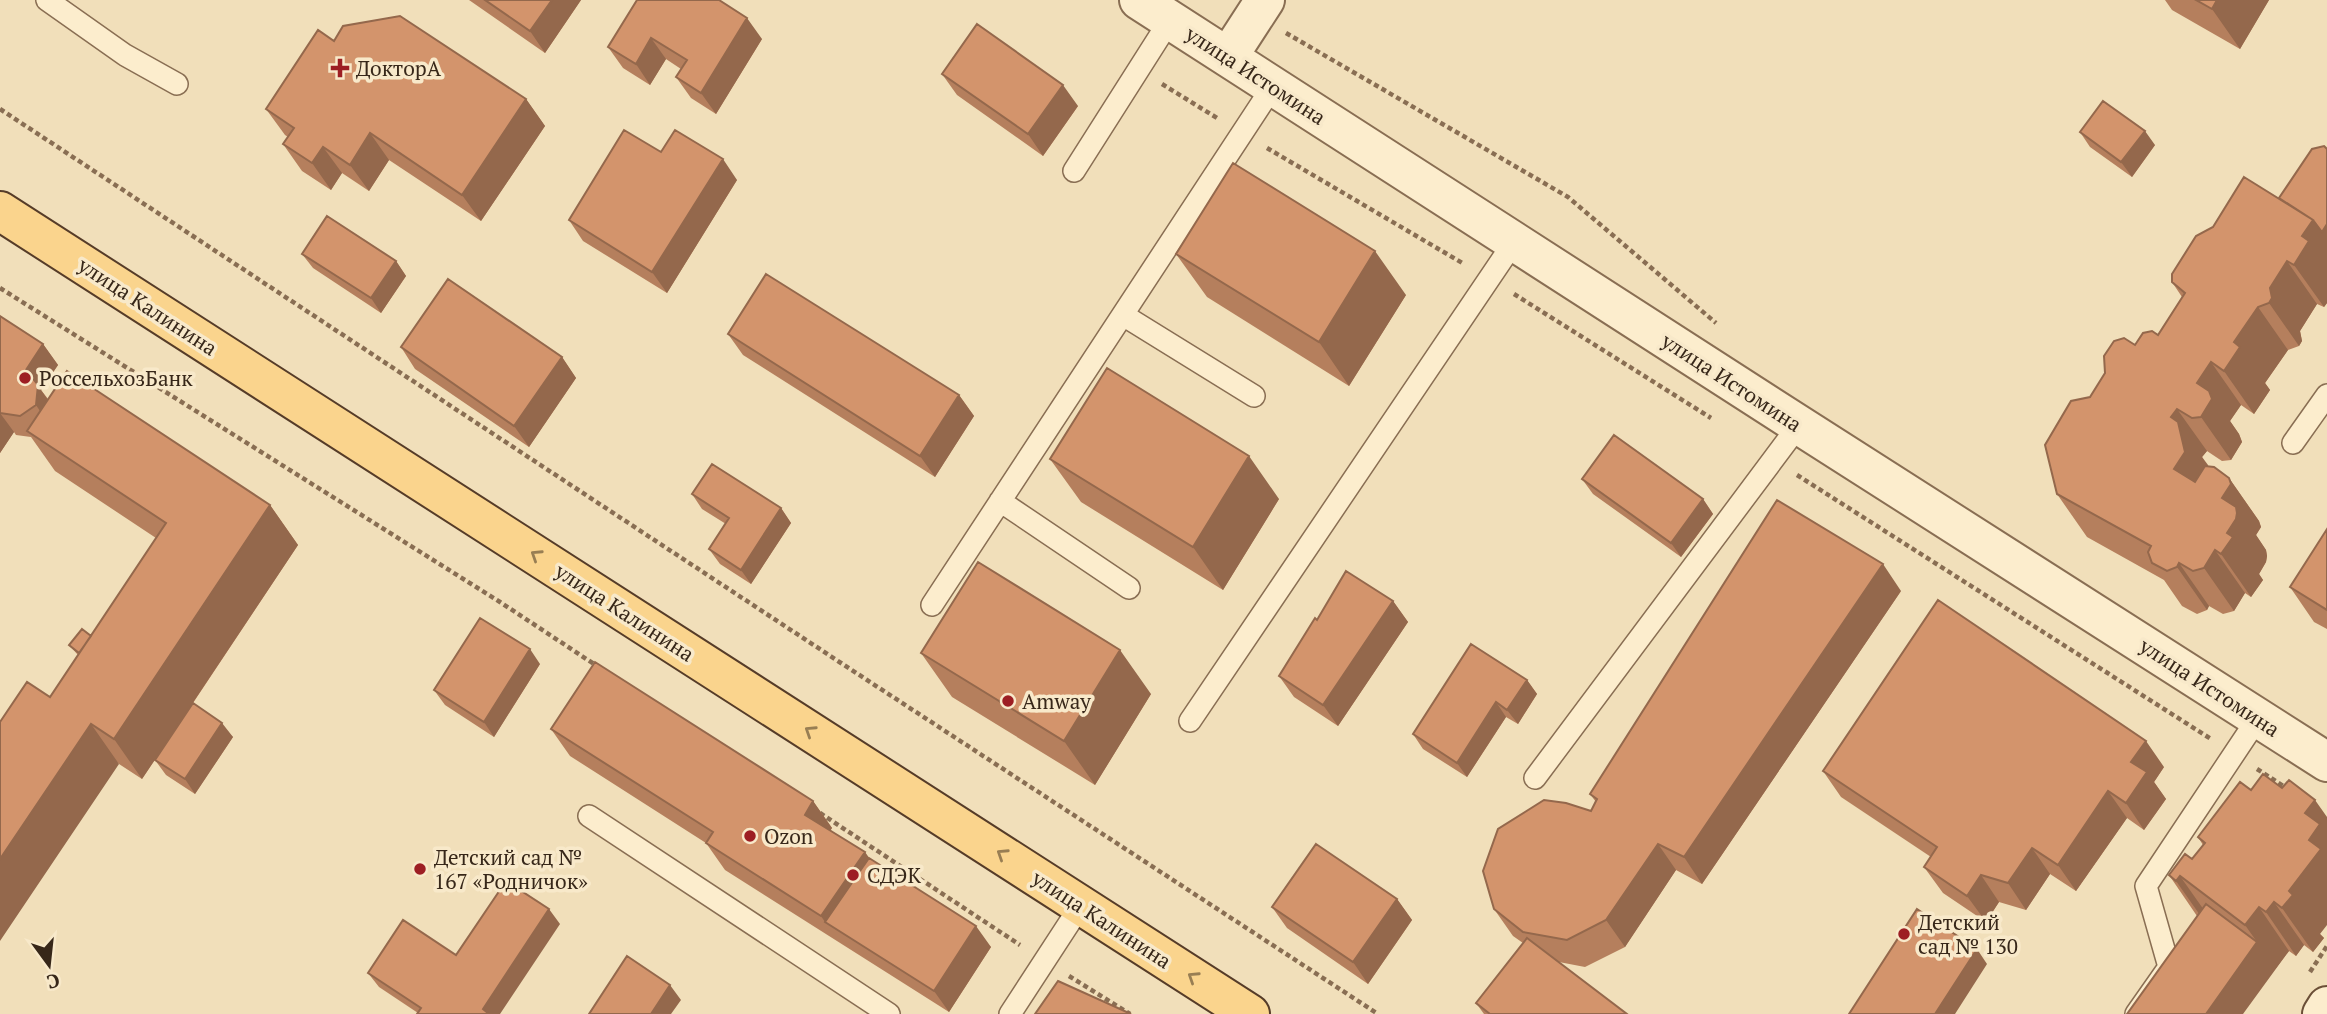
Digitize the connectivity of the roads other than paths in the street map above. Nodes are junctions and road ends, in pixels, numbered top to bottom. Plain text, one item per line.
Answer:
1 (47, 0) edge
2 (1265, 0) edge
3 (1155, 10) edge
4 (1228, 57) junction
5 (177, 85) dead end
6 (1273, 86) junction
7 (1074, 171) dead end
8 (0, 211) edge
9 (1514, 242) junction
10 (1123, 315) junction
11 (2327, 395) edge
12 (1254, 396) dead end
13 (1798, 425) junction
14 (2293, 443) dead end
15 (1000, 501) junction
16 (1129, 588) dead end
17 (932, 605) dead end
18 (2258, 718) junction
19 (1190, 721) dead end
20 (2327, 762) edge
21 (1535, 778) dead end
22 (589, 816) dead end
23 (1081, 905) junction
24 (2327, 1006) edge
25 (889, 1014) edge
26 (1010, 1014) edge
27 (1250, 1014) edge
28 (2136, 1014) edge
29 (2322, 1014) edge

1 - 5 lane
2 - 4 street
3 - 4 street, улица Истомина
3 - 7 lane
4 - 6 street, улица Истомина
6 - 9 street, улица Истомина
6 - 10 lane
23 -> 8 main road, улица Калинина
9 - 13 street, улица Истомина
9 - 19 lane
10 - 12 lane
10 - 15 lane
11 - 14 lane
13 - 18 street, улица Истомина
13 - 21 lane
15 - 16 lane
15 - 17 lane
18 - 20 street, улица Истомина
18 - 28 lane
22 - 25 lane
23 - 26 lane
27 -> 23 main road, улица Калинина
24 - 29 street

